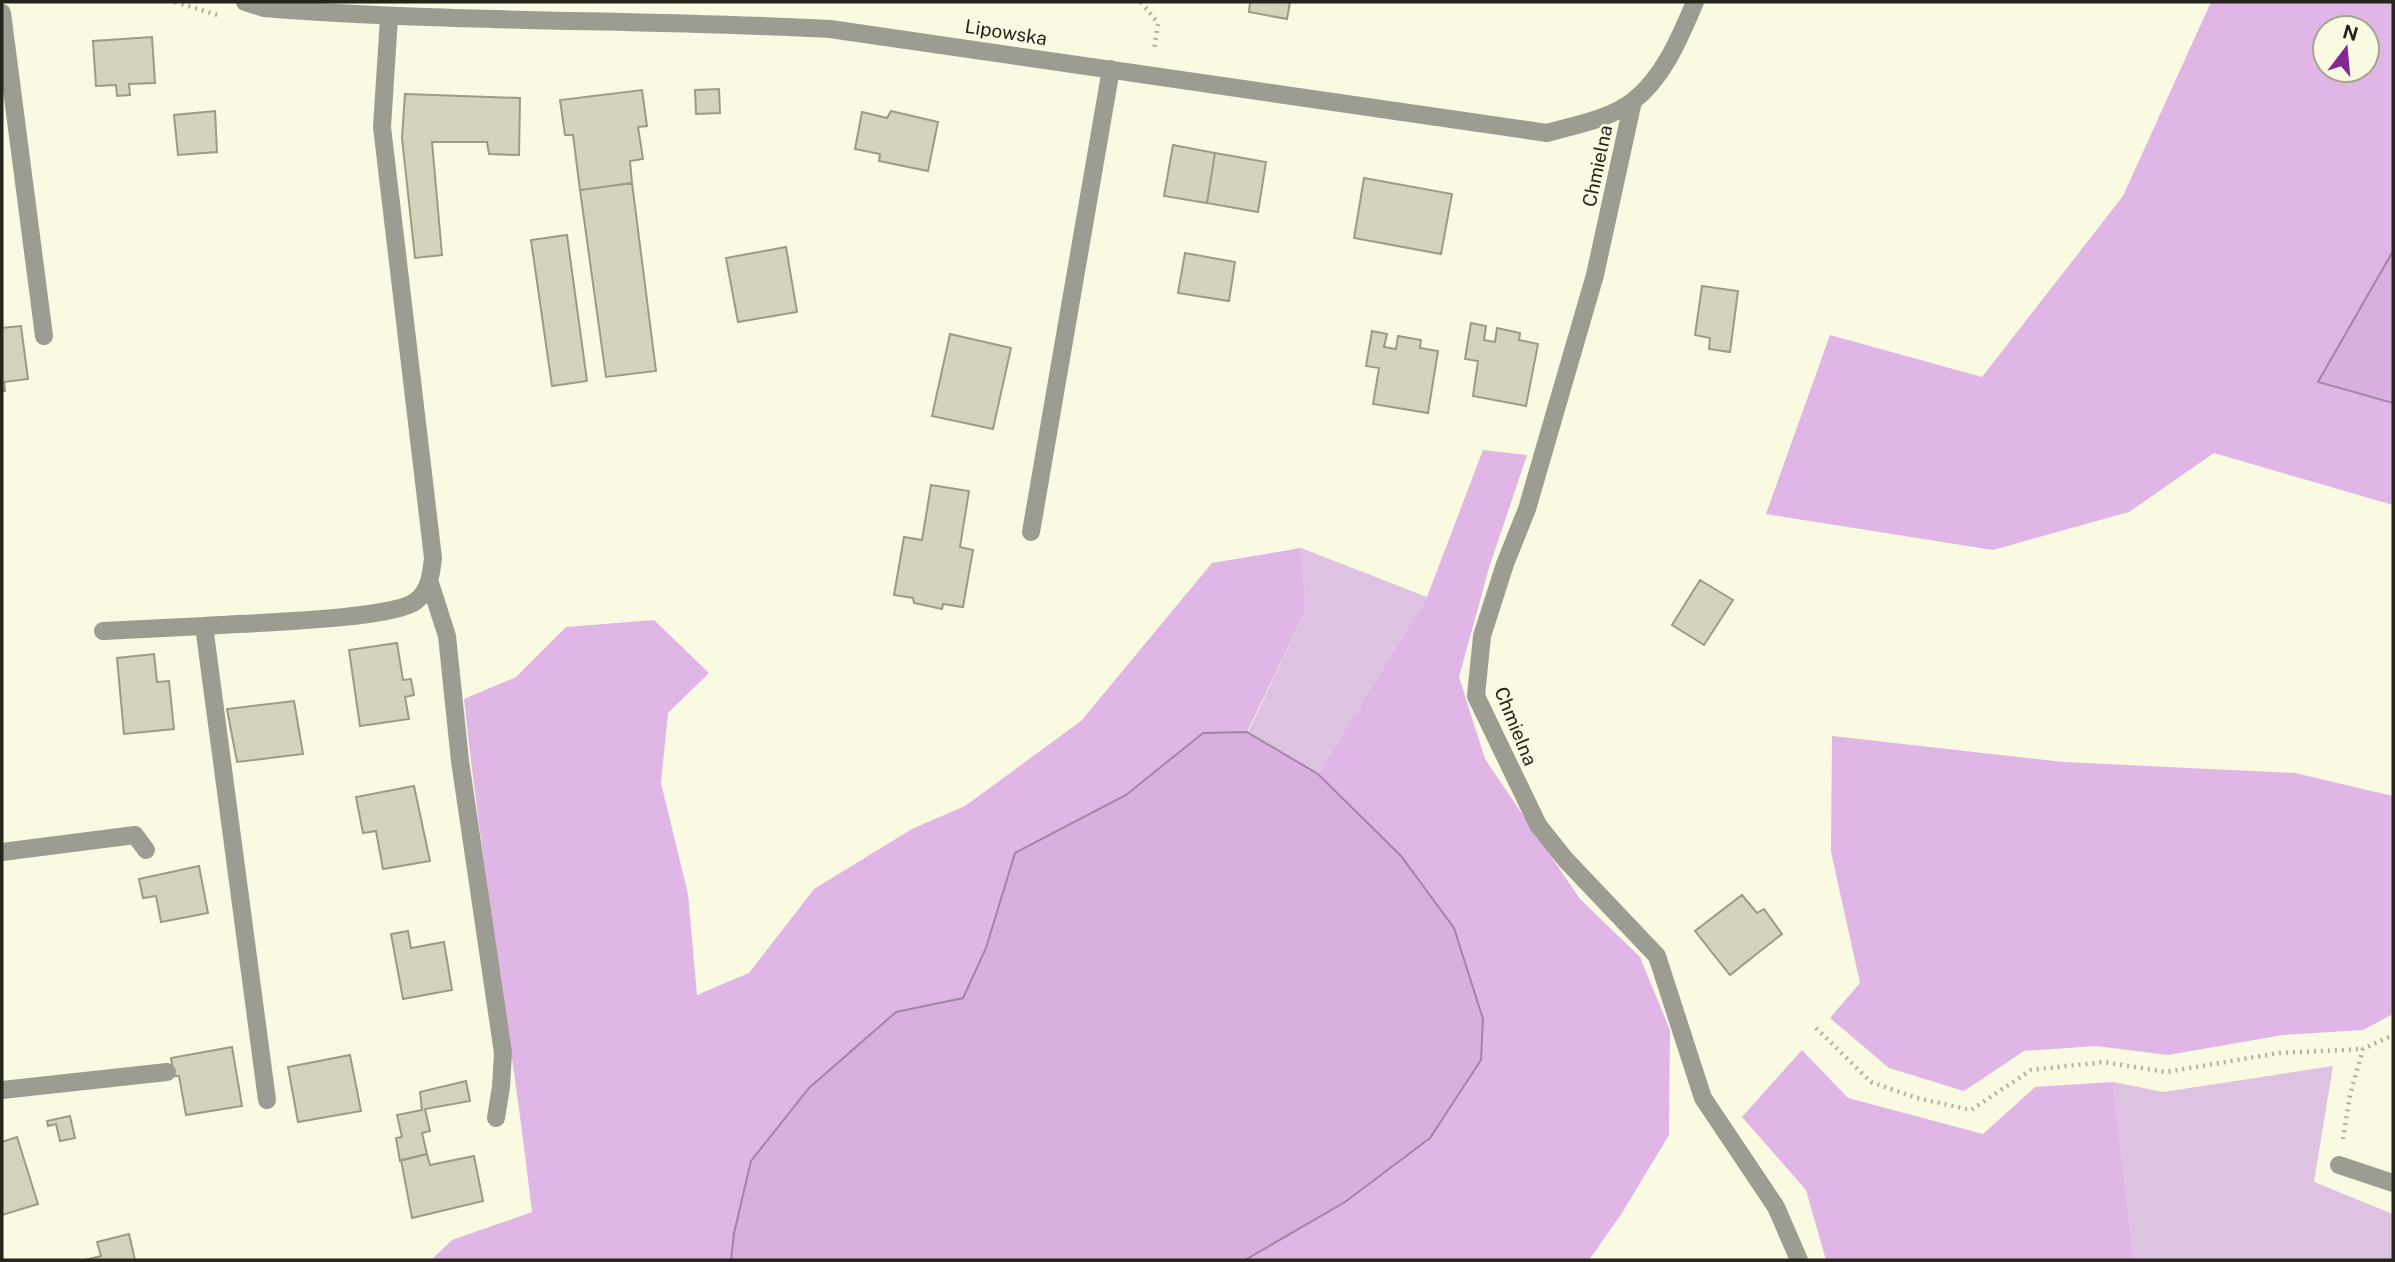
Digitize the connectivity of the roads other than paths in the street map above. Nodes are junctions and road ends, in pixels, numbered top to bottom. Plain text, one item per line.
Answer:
1 (245, 2) edge
2 (1695, 2) edge
3 (377, 12) edge
4 (2, 13) edge
5 (1111, 69) junction
6 (1633, 101) junction
7 (44, 336) dead end
8 (1031, 532) dead end
9 (430, 583) junction
10 (204, 626) junction
11 (103, 631) dead end
12 (146, 850) dead end
13 (2, 852) edge
14 (167, 1072) dead end
15 (2, 1090) edge
16 (267, 1100) dead end
17 (496, 1118) dead end
18 (2339, 1165) road end
19 (2393, 1183) edge
20 (1799, 1260) edge

1 - 3 street, Lipowska
2 - 6 street, Lipowska
3 - 5 street, Lipowska
3 - 9 street
4 - 7 street
5 - 6 street, Lipowska
5 - 8 street
6 - 20 street, Chmielna
9 - 10 street
9 - 17 street
10 - 11 street
10 - 16 street
12 - 13 street
14 - 15 street
18 - 19 street

